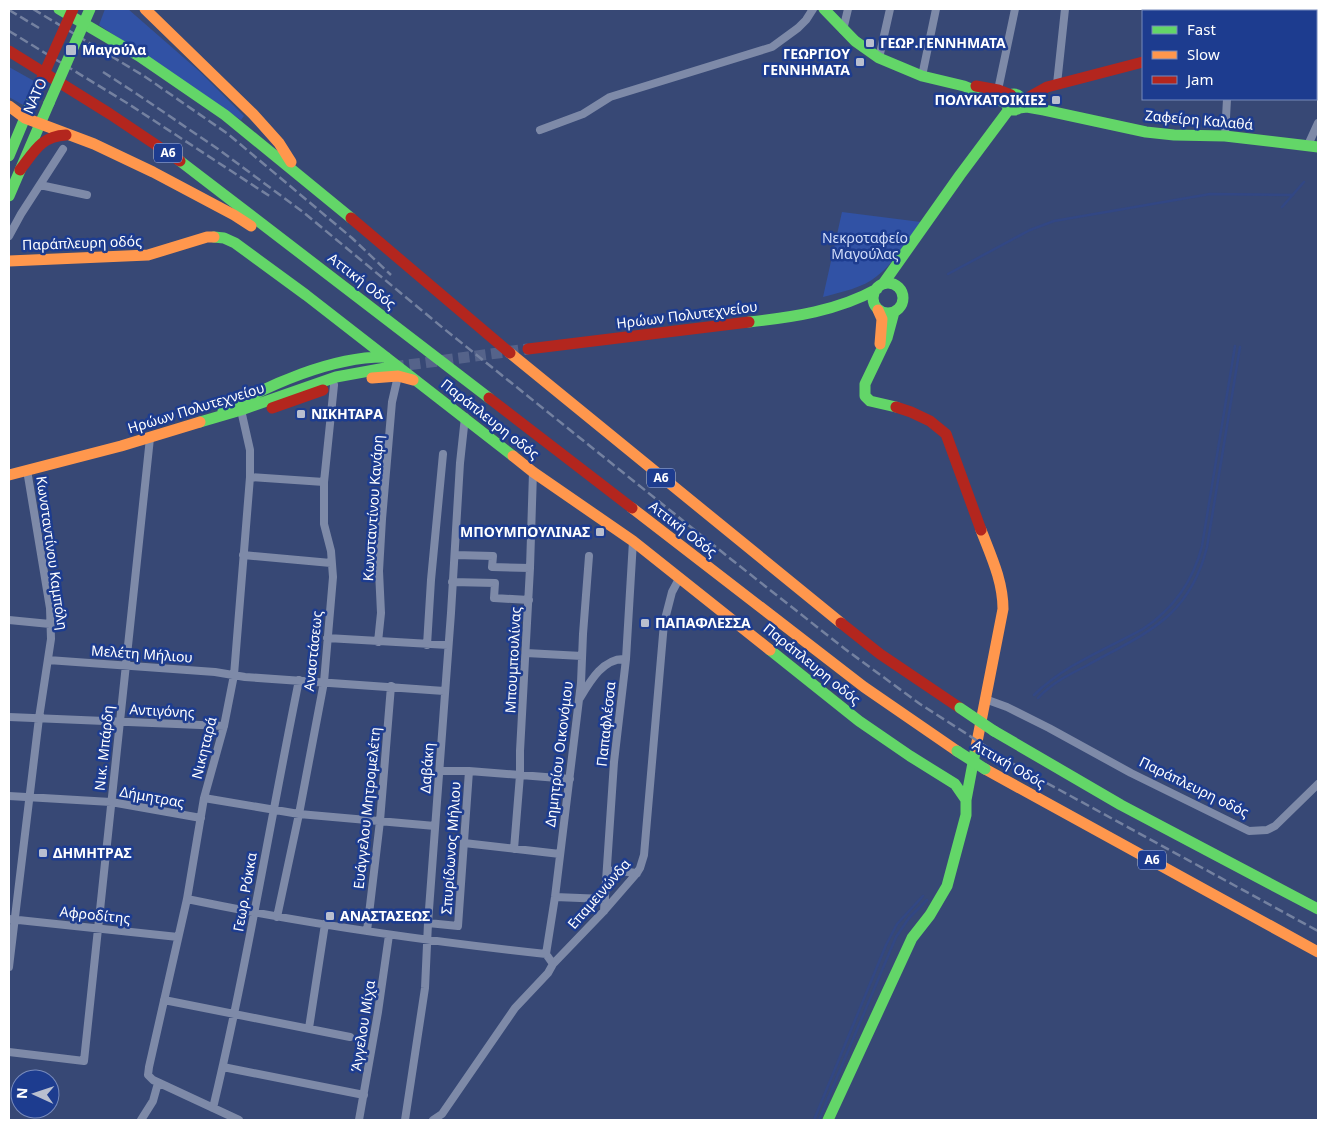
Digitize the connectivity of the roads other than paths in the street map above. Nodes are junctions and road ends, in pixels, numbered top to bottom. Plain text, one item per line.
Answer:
1 (59, 9) edge
2 (73, 9) edge
3 (90, 9) edge
4 (145, 9) edge
5 (813, 9) edge
6 (824, 9) edge
7 (848, 9) edge
8 (890, 9) edge
9 (936, 9) edge
10 (1015, 9) edge
11 (1065, 9) edge
12 (843, 30) junction
13 (9, 51) edge
14 (879, 58) junction
15 (1142, 62) edge
16 (922, 76) junction
17 (964, 86) junction
18 (1052, 86) junction
19 (998, 90) junction
20 (1227, 100) edge
21 (1014, 102) junction
22 (9, 106) edge
23 (1044, 110) junction
24 (25, 118) junction
25 (1318, 123) edge
26 (40, 124) junction
27 (540, 130) dead end
28 (67, 134) junction
29 (1225, 136) junction
30 (1313, 146) edge
31 (63, 149) dead end
32 (9, 156) edge
33 (20, 170) junction
34 (296, 173) junction
35 (40, 185) junction
36 (88, 195) dead end
37 (9, 196) edge
38 (9, 236) edge
39 (906, 252) junction
40 (9, 261) edge
41 (319, 267) junction
42 (880, 286) junction
43 (898, 287) junction
44 (848, 304) junction
45 (877, 308) junction
46 (894, 312) junction
47 (369, 344) junction
48 (528, 349) tunnel mouth
49 (879, 354) junction
50 (361, 358) junction
51 (391, 367) junction
52 (416, 380) junction
53 (334, 384) junction
54 (241, 410) junction
55 (465, 417) junction
56 (211, 418) junction
57 (150, 438) junction
58 (444, 454) dead end
59 (27, 470) junction
60 (533, 472) junction
61 (9, 475) edge
62 (250, 478) junction
63 (324, 482) junction
64 (633, 541) junction
65 (455, 555) junction
66 (243, 556) junction
67 (589, 556) dead end
68 (331, 563) junction
69 (530, 568) junction
70 (680, 577) junction
71 (452, 582) junction
72 (528, 600) junction
73 (9, 620) edge
74 (50, 624) junction
75 (327, 638) junction
76 (378, 642) junction
77 (427, 645) junction
78 (448, 645) junction
79 (526, 653) junction
80 (582, 656) junction
81 (626, 659) junction
82 (48, 660) junction
83 (126, 666) junction
84 (234, 675) junction
85 (299, 680) junction
86 (324, 682) junction
87 (391, 686) junction
88 (444, 691) junction
89 (985, 699) junction
90 (578, 701) junction
91 (9, 716) edge
92 (39, 718) junction
93 (120, 721) junction
94 (224, 726) junction
95 (440, 771) junction
96 (469, 771) junction
97 (520, 775) junction
98 (570, 779) junction
99 (1318, 784) edge
100 (9, 796) edge
101 (30, 798) junction
102 (204, 798) junction
103 (111, 802) junction
104 (966, 802) junction
105 (273, 810) junction
106 (299, 814) junction
107 (201, 818) junction
108 (380, 821) junction
109 (436, 826) junction
110 (464, 843) junction
111 (514, 849) junction
112 (560, 854) junction
113 (608, 870) junction
114 (636, 873) junction
115 (555, 897) junction
116 (187, 899) junction
117 (606, 899) junction
118 (1318, 909) edge
119 (604, 911) junction
120 (254, 913) junction
121 (277, 917) junction
122 (12, 919) edge
123 (428, 923) junction
124 (324, 924) junction
125 (98, 927) junction
126 (367, 931) junction
127 (389, 935) junction
128 (178, 937) junction
129 (427, 940) junction
130 (1318, 952) edge
131 (546, 954) junction
132 (553, 964) junction
133 (9, 966) edge
134 (164, 1000) junction
135 (235, 1013) junction
136 (309, 1028) junction
137 (350, 1037) dead end
138 (9, 1052) edge
139 (223, 1066) junction
140 (158, 1083) junction
141 (364, 1095) junction
142 (213, 1108) junction
143 (141, 1120) edge
144 (239, 1120) edge
145 (359, 1120) edge
146 (405, 1120) edge
147 (433, 1120) edge
148 (828, 1120) edge

1 - 34 main road, Αττική Οδός / Α6
2 - 24 main road, ΝΑΤΟ, bridge
3 - 26 main road, ΝΑΤΟ, bridge
4 - 34 main road
5 - 27 street
6 - 12 main road
7 - 12 street
8 - 14 street
9 - 16 street
10 - 19 street
11 - 18 street
12 - 14 main road
13 - 41 main road, Αττική Οδός / Α6
14 - 16 main road
15 - 18 main road
16 - 17 main road
17 - 19 main road
17 - 21 main road
18 - 21 main road
18 - 23 main road
19 - 21 main road
20 - 29 street
21 - 23 main road, Ζαφείρη Καλαθά
21 - 39 main road, Ηρώων Πολυτεχνείου
22 - 24 main road
23 - 29 main road, Ζαφείρη Καλαθά
24 - 26 main road
24 - 32 main road, ΝΑΤΟ
25 - 30 street
26 - 28 main road
26 - 33 main road, ΝΑΤΟ
28 - 33 main road
28 - 41 main road
29 - 30 main road, Ζαφείρη Καλαθά
31 - 35 street
33 - 37 main road, ΝΑΤΟ
34 - 118 main road, Αττική Οδός / Α6, bridge
35 - 36 street
35 - 38 street
39 - 42 main road, Ηρώων Πολυτεχνείου
39 - 43 main road, Ηρώων Πολυτεχνείου
40 - 47 main road, Παράπλευρη οδός
41 - 130 main road, Αττική Οδός / Α6, bridge
42 - 43 main road
42 - 44 main road, Ηρώων Πολυτεχνείου
42 - 45 main road
43 - 46 main road
44 - 45 main road, Ηρώων Πολυτεχνείου
44 - 48 main road, Ηρώων Πολυτεχνείου
45 - 46 main road
45 - 49 main road
46 - 49 main road
47 - 50 main road
47 - 51 main road, Παράπλευρη οδός
49 - 89 main road
50 - 51 main road
50 - 56 main road
51 - 52 main road
51 - 52 main road, Παράπλευρη οδός
51 - 53 main road
51 - 54 main road, Ηρώων Πολυτεχνείου
51 - 76 street, Κωνσταντίνου Κανάρη
52 - 55 main road, Παράπλευρη οδός
53 - 54 main road
53 - 63 street, Αναστάσεως
54 - 56 main road, Ηρώων Πολυτεχνείου
54 - 62 street, Νικηταρά
55 - 60 main road, Παράπλευρη οδός
55 - 65 street, Δαβάκη
56 - 57 main road, Ηρώων Πολυτεχνείου
57 - 59 main road, Ηρώων Πολυτεχνείου
57 - 83 street, Νικ. Μπάρδη
58 - 77 street
59 - 61 main road, Ηρώων Πολυτεχνείου
59 - 74 street, Κωνσταντίνου Καμπόλη
60 - 64 main road, Παράπλευρη οδός
60 - 69 street, Μπουμπουλίνας
62 - 63 street
62 - 66 street, Νικηταρά
63 - 68 street, Αναστάσεως
64 - 70 main road, Παράπλευρη οδός
64 - 81 street, Παπαφλέσσα
65 - 69 street
65 - 71 street, Δαβάκη
66 - 68 street
66 - 84 street, Νικηταρά
67 - 80 street, Δημητρίου Οικονόμου
68 - 75 street, Αναστάσεως
69 - 72 street, Μπουμπουλίνας
70 - 104 main road, Παράπλευρη οδός
70 - 114 street, Επαμεινώνδα
71 - 72 street
71 - 78 street, Δαβάκη
72 - 79 street, Μπουμπουλίνας
73 - 74 street
74 - 82 street, Κωνσταντίνου Καμπόλη
75 - 76 street
75 - 86 street, Αναστάσεως
76 - 77 street
77 - 78 street
78 - 88 street, Δαβάκη
79 - 80 street
79 - 97 street, Μπουμπουλίνας
80 - 90 street, Δημητρίου Οικονόμου
81 - 90 street
81 - 113 street, Παπαφλέσσα
82 - 83 street, Μελέτη Μήλιου
82 - 92 street, Κωνσταντίνου Καμπόλη
83 - 84 street, Μελέτη Μήλιου
83 - 93 street, Νικ. Μπάρδη
84 - 85 street, Μελέτη Μήλιου
84 - 94 street, Νικηταρά
85 - 86 street, Μελέτη Μήλιου
85 - 105 street, Γεωρ. Ρόκκα
86 - 87 street, Μελέτη Μήλιου
86 - 106 street, Αναστάσεως
87 - 88 street, Μελέτη Μήλιου
87 - 108 street, Ευάγγελου Μητρομελέτη
88 - 95 street, Δαβάκη
89 - 99 street, Παράπλευρη οδός
89 - 104 main road
90 - 98 street, Δημητρίου Οικονόμου
91 - 92 street, Αντιγόνης
92 - 93 street, Αντιγόνης
92 - 101 street, Κωνσταντίνου Καμπόλη
93 - 94 street, Αντιγόνης
93 - 103 street, Νικ. Μπάρδη
94 - 102 street, Νικηταρά
95 - 96 street
95 - 109 street, Δαβάκη
96 - 97 street
96 - 110 street, Σπυρίδωνος Μήλιου
97 - 98 street
97 - 111 street, Μπουμπουλίνας
98 - 112 street, Δημητρίου Οικονόμου
100 - 101 street, Δήμητρας
101 - 103 street, Δήμητρας
101 - 122 street, Κωνσταντίνου Καμπόλη
102 - 105 street
102 - 107 street, Νικηταρά
103 - 107 street, Δήμητρας
103 - 125 street, Νικ. Μπάρδη
104 - 148 main road
105 - 106 street
105 - 120 street, Γεωρ. Ρόκκα
106 - 108 street
106 - 121 street, Αναστάσεως
107 - 116 street, Νικηταρά
108 - 109 street
108 - 126 street, Ευάγγελου Μητρομελέτη
109 - 123 street, Δαβάκη
110 - 111 street
110 - 123 street, Σπυρίδωνος Μήλιου
111 - 112 street
112 - 115 street, Δημητρίου Οικονόμου
113 - 114 street
113 - 117 street, Παπαφλέσσα
114 - 119 street, Επαμεινώνδα
115 - 117 street
115 - 131 street, Δημητρίου Οικονόμου
116 - 120 street
116 - 128 street, Νικηταρά
117 - 119 street, Παπαφλέσσα
119 - 132 street, Επαμεινώνδα
120 - 121 street
120 - 135 street, Γεωρ. Ρόκκα
121 - 124 street
122 - 125 street, Αφροδίτης
122 - 133 street, Κωνσταντίνου Καμπόλη
123 - 129 street, Δαβάκη
124 - 126 street
124 - 136 street
125 - 128 street, Αφροδίτης
125 - 138 street, Νικ. Μπάρδη
126 - 127 street
127 - 129 street
127 - 141 street, Άγγελου Μίχα
128 - 134 street, Νικηταρά
129 - 131 street
129 - 146 street, Δαβάκη
131 - 132 street
132 - 147 street, Επαμεινώνδα
134 - 135 street
134 - 140 street, Νικηταρά
135 - 136 street
135 - 139 street, Γεωρ. Ρόκκα
136 - 137 street
139 - 141 street
139 - 142 street, Γεωρ. Ρόκκα
140 - 142 street
140 - 143 street
141 - 145 street, Άγγελου Μίχα
142 - 144 street

